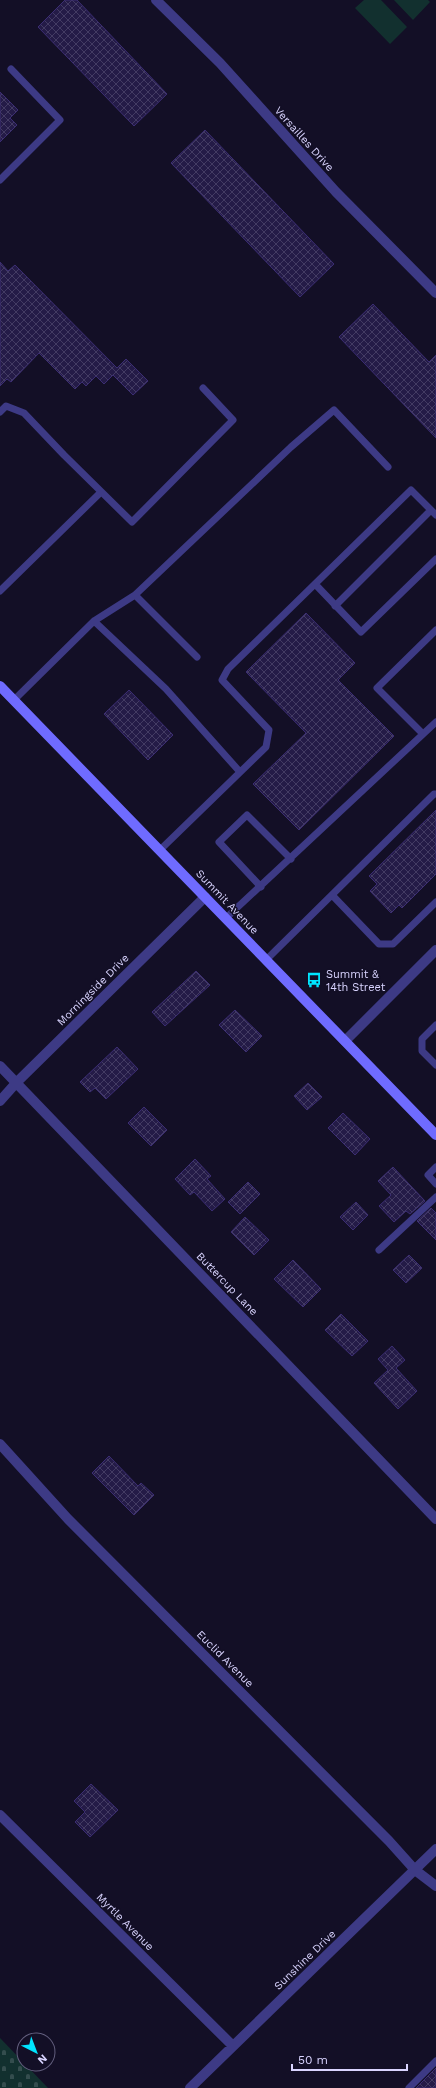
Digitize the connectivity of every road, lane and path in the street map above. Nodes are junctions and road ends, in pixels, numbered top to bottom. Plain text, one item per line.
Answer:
1 (156, 0) edge
2 (11, 69) dead end
3 (0, 180) edge
4 (436, 293) edge
5 (203, 388) dead end
6 (0, 412) edge
7 (388, 467) dead end
8 (101, 492) junction
9 (434, 512) edge
10 (436, 559) edge
11 (315, 584) junction
12 (0, 591) edge
13 (135, 595) junction
14 (335, 606) junction
15 (94, 621) junction
16 (436, 630) edge
17 (197, 657) dead end
18 (0, 686) edge
19 (14, 700) junction
20 (436, 722) edge
21 (423, 734) junction
22 (240, 772) junction
23 (435, 794) edge
24 (160, 850) junction
25 (291, 859) junction
26 (261, 887) junction
27 (332, 895) junction
28 (205, 898) junction
29 (436, 902) edge
30 (226, 918) junction
31 (436, 950) edge
32 (266, 960) junction
33 (436, 1025) edge
34 (345, 1041) junction
35 (436, 1065) edge
36 (0, 1066) edge
37 (16, 1083) junction
38 (0, 1101) edge
39 (436, 1135) edge
40 (436, 1168) edge
41 (436, 1184) edge
42 (436, 1198) edge
43 (379, 1250) dead end
44 (0, 1444) edge
45 (436, 1519) edge
46 (0, 1815) edge
47 (436, 1849) edge
48 (415, 1870) junction
49 (436, 1886) edge
50 (233, 2046) junction
51 (436, 2062) edge
52 (190, 2088) edge
53 (409, 2088) edge

1 - 4 street, Versailles Drive
2 - 3 lane
5 - 8 lane
6 - 8 lane
7 - 13 lane
8 - 12 lane
9 - 11 lane
9 - 14 lane
10 - 14 lane
11 - 14 lane
11 - 22 lane
13 - 15 lane
13 - 17 lane
15 - 19 lane
15 - 22 lane
16 - 21 lane
18 - 19 main road, Summit Avenue
19 - 24 main road, Summit Avenue
20 - 21 lane
21 - 25 lane
22 - 24 lane
23 - 27 lane
24 - 28 main road, Summit Avenue
25 - 26 lane
25 - 26 lane
26 - 30 lane
27 - 29 lane
27 - 32 lane
28 - 30 main road, Summit Avenue
28 - 37 street, Morningside Drive
30 - 32 main road, Summit Avenue
31 - 34 street
32 - 34 main road, Summit Avenue
33 - 35 lane
34 - 39 main road, Summit Avenue
36 - 37 street, Buttercup Lane
37 - 38 street, Morningside Drive
37 - 45 street, Buttercup Lane
40 - 41 lane
42 - 43 lane
44 - 48 street, Euclid Avenue
46 - 50 street, Myrtle Avenue
47 - 48 street, Sunshine Drive
48 - 49 street, Euclid Avenue
48 - 50 street, Sunshine Drive
50 - 52 street, Sunshine Drive
51 - 53 lane

